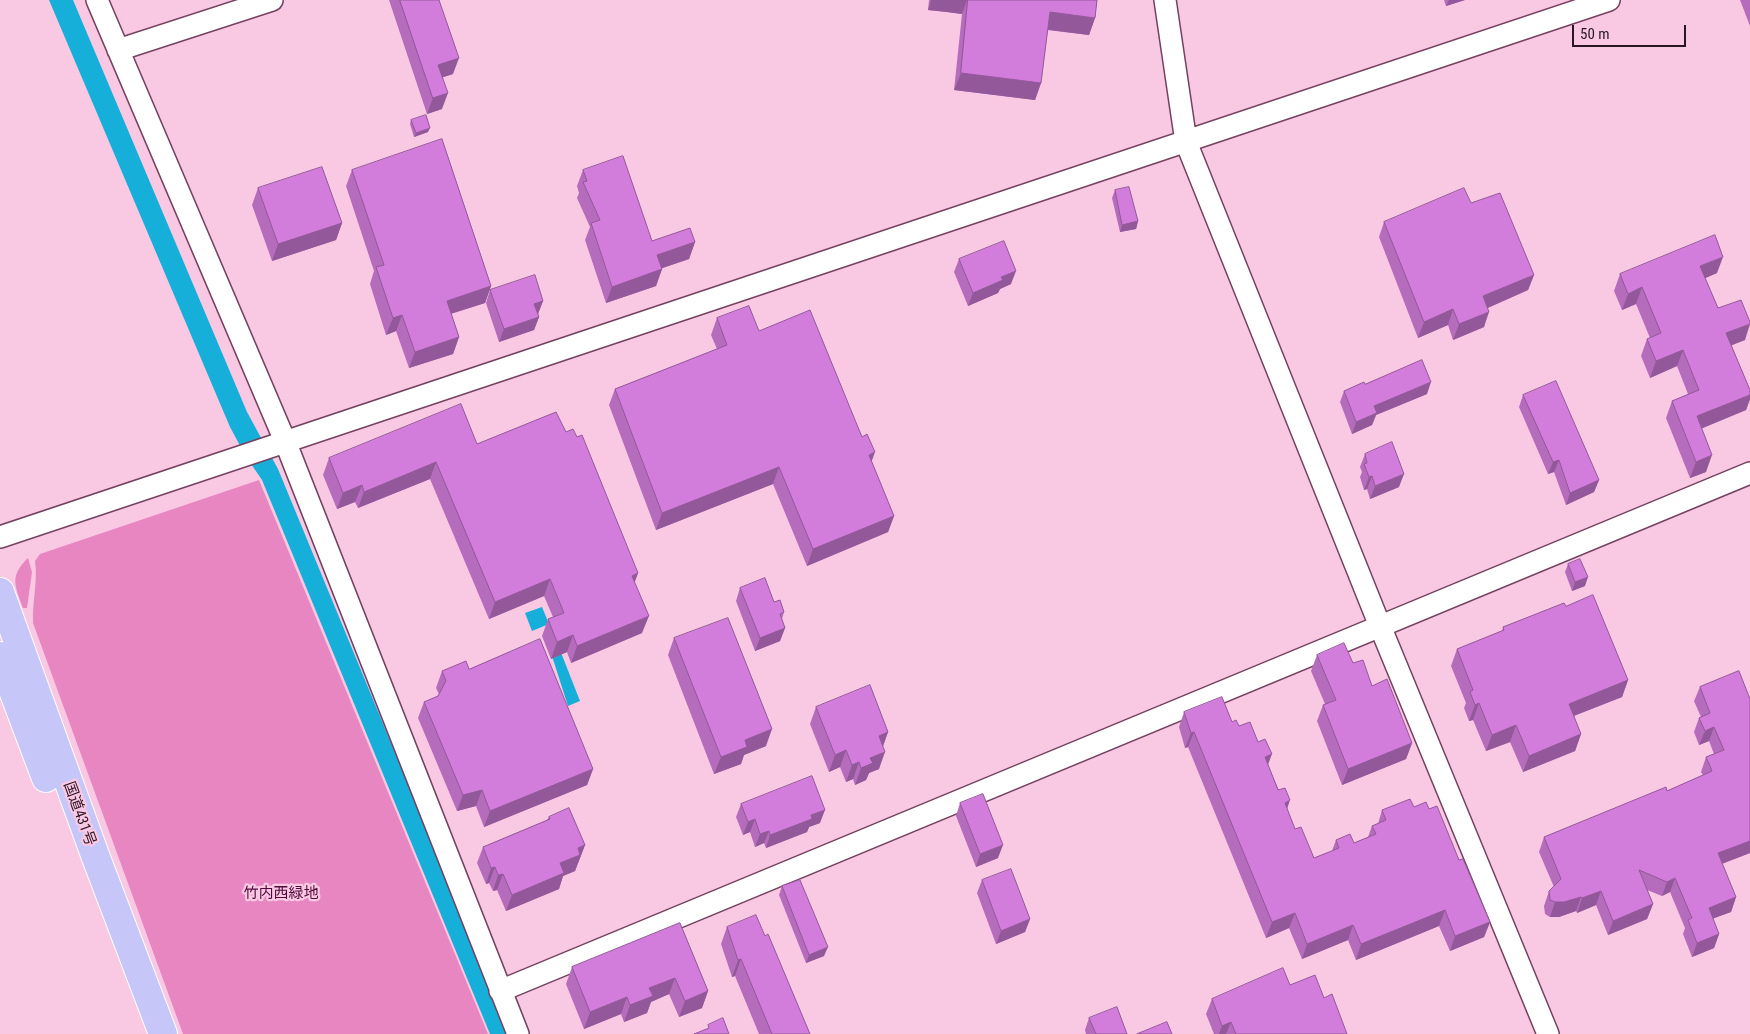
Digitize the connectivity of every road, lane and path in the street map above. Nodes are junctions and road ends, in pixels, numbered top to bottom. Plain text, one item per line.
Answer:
1 (97, 0) edge
2 (272, 0) edge
3 (1165, 0) edge
4 (1609, 0) edge
5 (118, 50) junction
6 (1186, 142) junction
7 (276, 445) junction
8 (1750, 473) edge
9 (0, 537) edge
10 (0, 592) edge
11 (1380, 626) junction
12 (0, 656) edge
13 (500, 991) junction
14 (144, 1034) edge
15 (163, 1034) edge
16 (518, 1034) edge
17 (1548, 1034) edge

1 - 5 street
2 - 5 street
3 - 6 street
4 - 6 street
5 - 7 street
6 - 7 street
6 - 11 street
7 - 9 street
7 - 13 street
8 - 11 street
10 - 15 highway, 国道431号
11 - 13 street
11 - 17 street
12 - 14 highway, 国道431号
13 - 16 street

